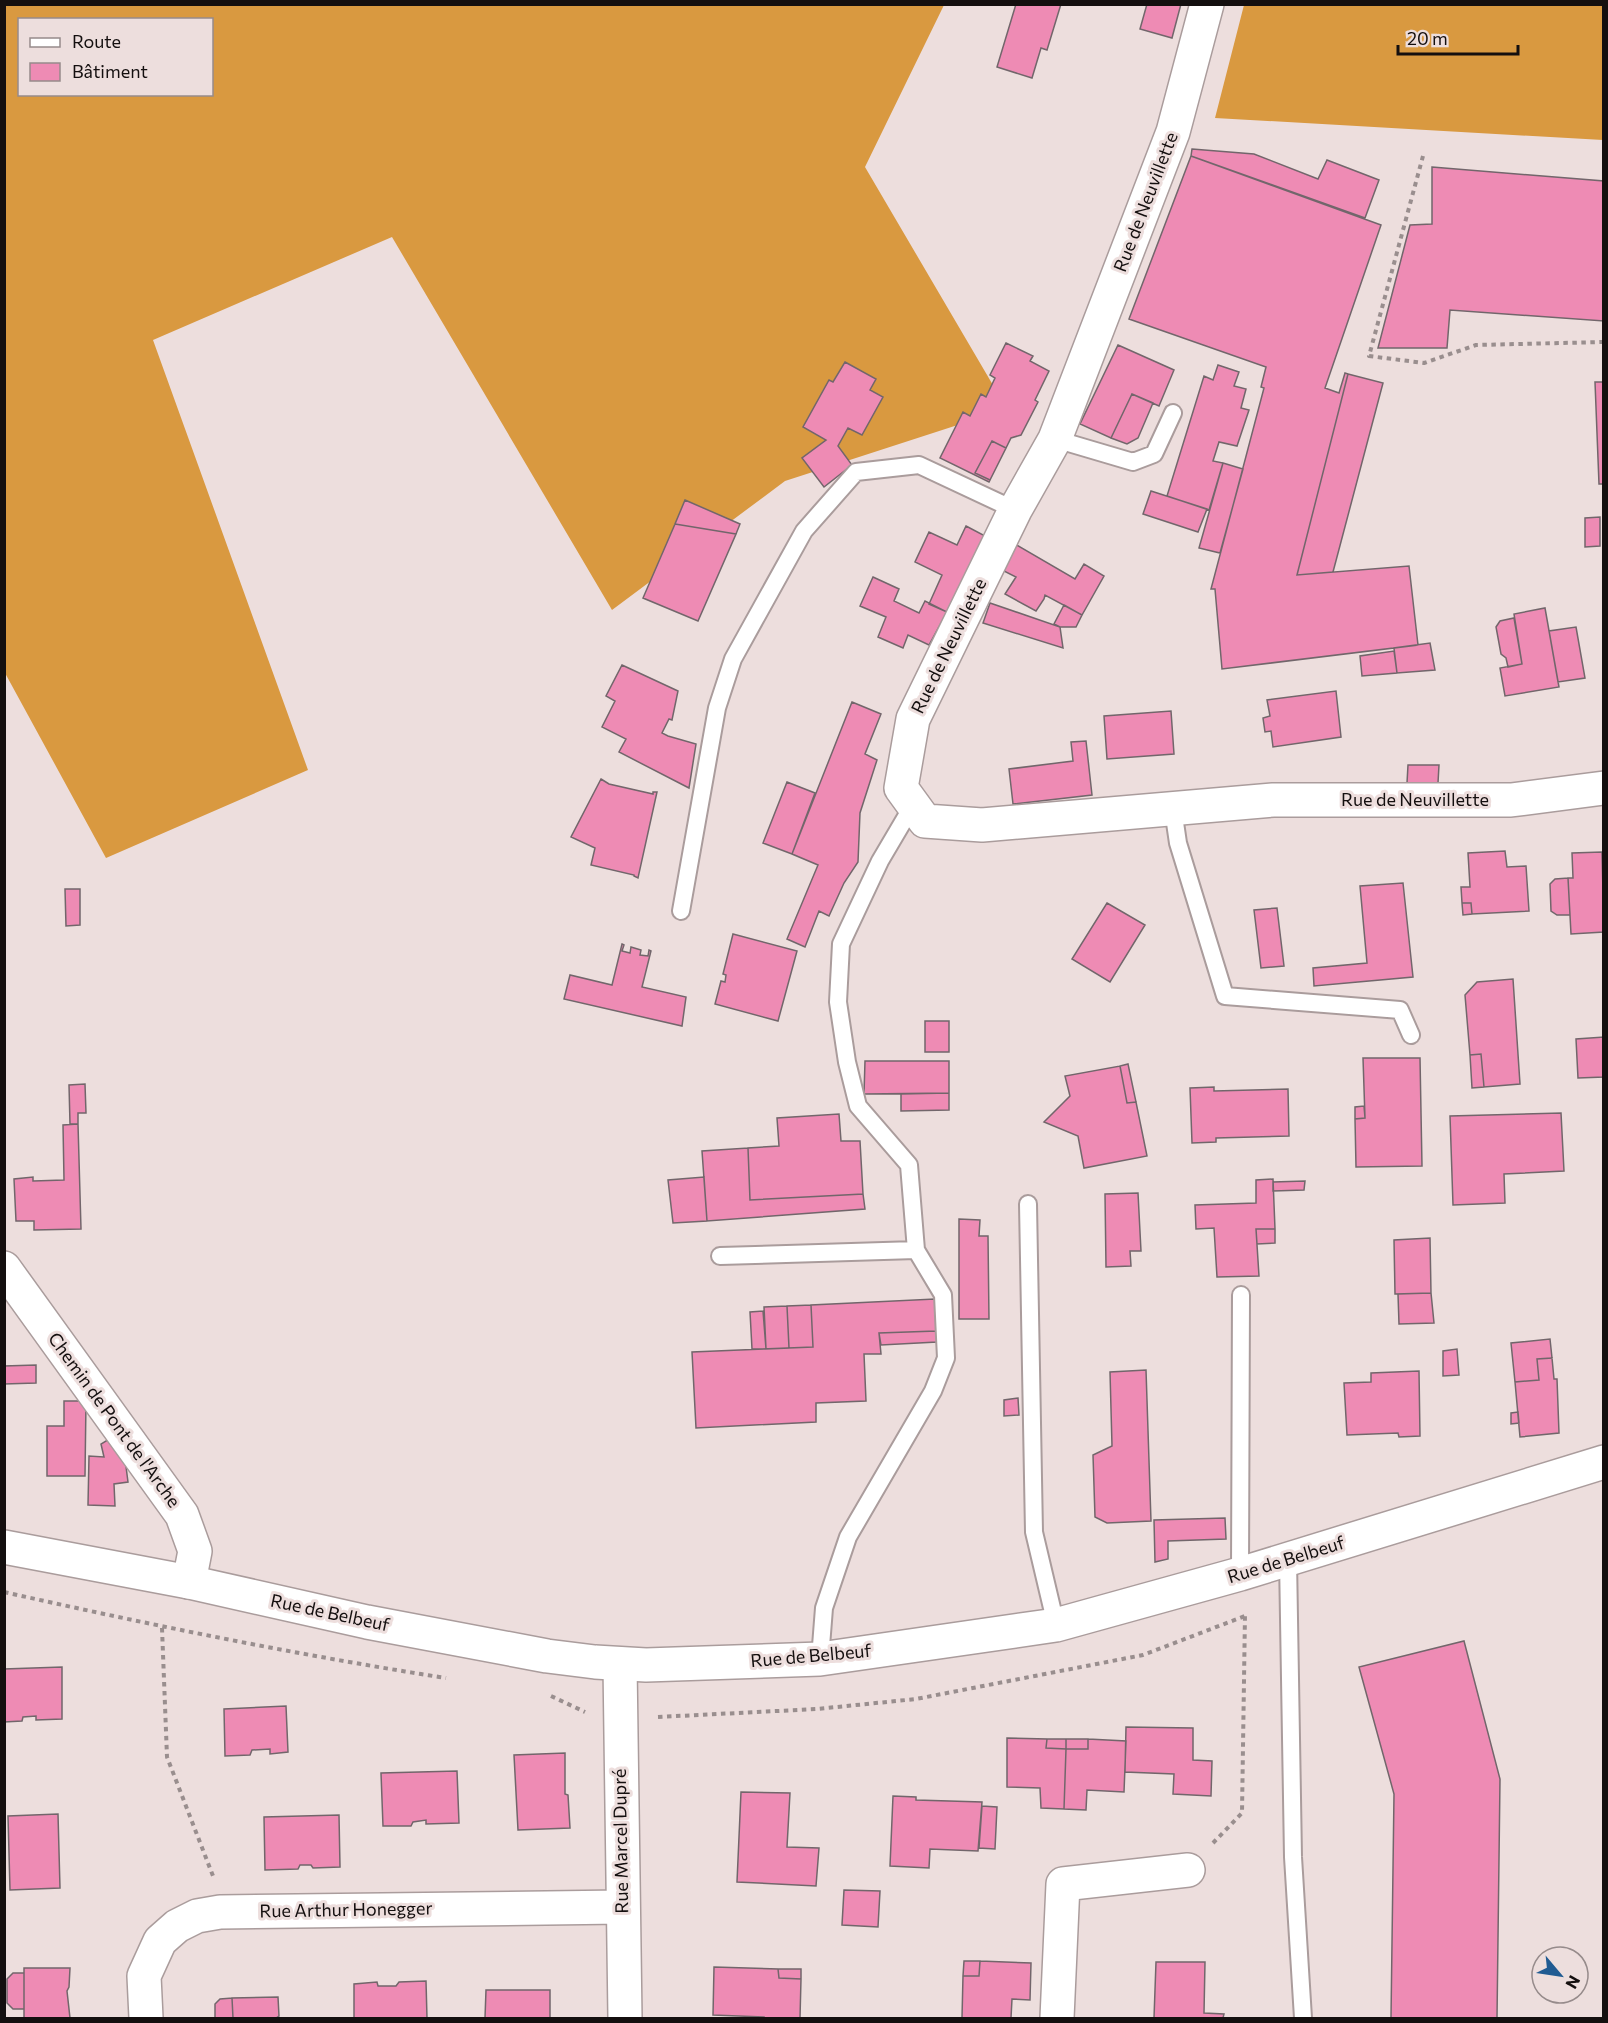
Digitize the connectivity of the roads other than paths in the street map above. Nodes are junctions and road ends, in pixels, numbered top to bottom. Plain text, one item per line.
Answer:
1 (1208, 4) edge
2 (1173, 413) dead end
3 (1055, 439) junction
4 (1015, 510) junction
5 (1604, 788) edge
6 (913, 805) junction
7 (1173, 809) junction
8 (681, 911) dead end
9 (1411, 1035) dead end
10 (1028, 1204) dead end
11 (916, 1250) junction
12 (720, 1256) dead end
13 (4, 1268) edge
14 (1240, 1295) dead end
15 (1604, 1462) edge
16 (4, 1547) edge
17 (1288, 1559) junction
18 (1240, 1574) junction
19 (189, 1582) junction
20 (1056, 1625) junction
21 (820, 1659) junction
22 (620, 1664) junction
23 (1188, 1870) road end
24 (622, 1907) junction
25 (146, 2019) edge
26 (625, 2019) edge
27 (1057, 2019) edge
28 (1303, 2019) edge

1 - 3 street, Rue de Neuvillette
2 - 3 lane
3 - 4 street, Rue de Neuvillette
4 - 6 street, Rue de Neuvillette
4 - 8 lane
5 - 7 street, Rue de Neuvillette
6 - 7 street, Rue de Neuvillette
6 - 11 lane
7 - 9 lane
10 - 20 lane
11 - 12 lane
11 - 21 lane
13 - 19 street, Chemin de Pont de l'Arche
14 - 18 lane
15 - 17 street, Rue de Belbeuf
16 - 19 street, Rue de Belbeuf
17 - 18 street, Rue de Belbeuf
17 - 28 lane
18 - 20 street, Rue de Belbeuf
19 - 22 street, Rue de Belbeuf
20 - 21 street, Rue de Belbeuf
21 - 22 street, Rue de Belbeuf
22 - 24 street, Rue Marcel Dupré
23 - 27 street
24 - 25 street, Rue Arthur Honegger
24 - 26 street, Rue Marcel Dupré

